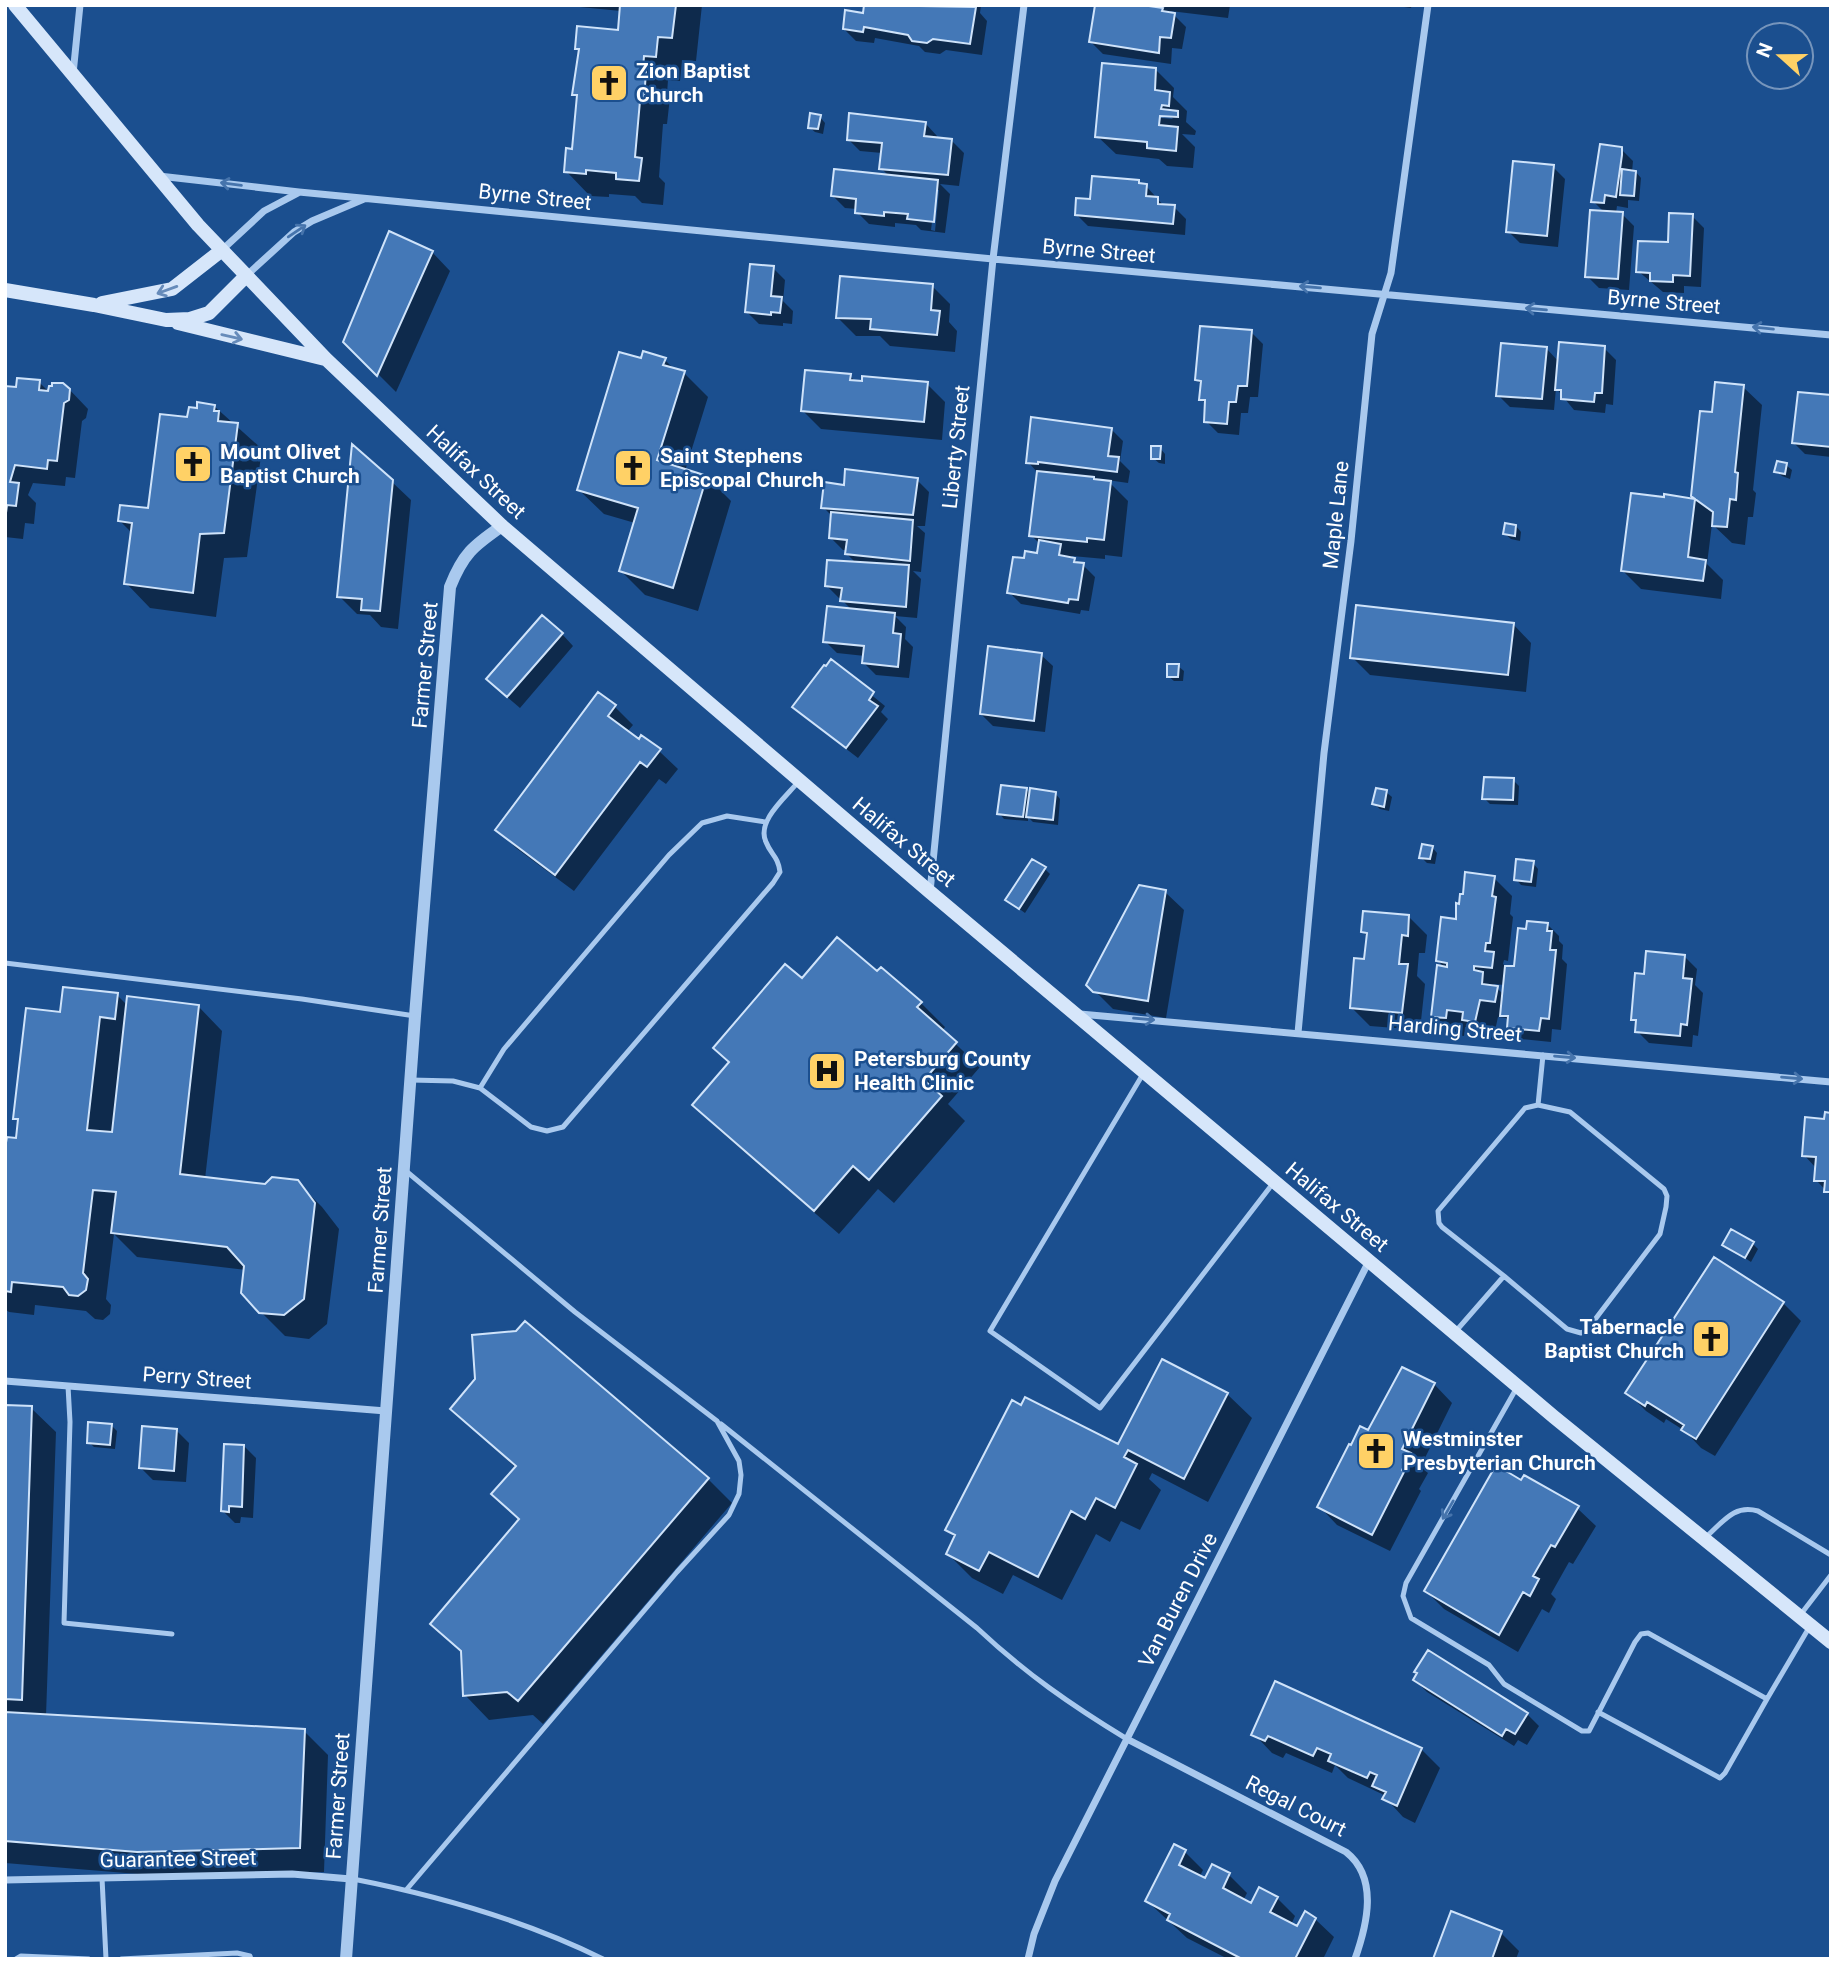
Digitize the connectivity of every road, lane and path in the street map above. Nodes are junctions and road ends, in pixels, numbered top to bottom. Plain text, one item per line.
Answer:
1 (15, 5) edge
2 (80, 5) edge
3 (1024, 5) edge
4 (1428, 5) edge
5 (73, 76) junction
6 (156, 176) junction
7 (299, 192) junction
8 (365, 199) junction
9 (222, 250) junction
10 (993, 259) junction
11 (246, 276) junction
12 (5, 290) edge
13 (1383, 294) junction
14 (94, 304) junction
15 (166, 320) junction
16 (1831, 335) edge
17 (326, 359) junction
18 (502, 526) junction
19 (799, 781) junction
20 (765, 822) junction
21 (930, 892) junction
22 (5, 963) edge
23 (1076, 1014) junction
24 (415, 1016) junction
25 (1298, 1032) junction
26 (1544, 1055) junction
27 (1144, 1072) junction
28 (411, 1080) junction
29 (1831, 1082) edge
30 (480, 1088) junction
31 (1538, 1105) junction
32 (404, 1169) junction
33 (1274, 1182) junction
34 (1369, 1261) junction
35 (1504, 1276) junction
36 (1454, 1333) junction
37 (5, 1381) edge
38 (68, 1386) junction
39 (1518, 1386) junction
40 (386, 1410) junction
41 (717, 1421) junction
42 (1703, 1539) junction
43 (1831, 1555) edge
44 (1831, 1575) edge
45 (1804, 1621) junction
46 (172, 1634) dead end
47 (1831, 1642) edge
48 (1767, 1699) junction
49 (1598, 1712) junction
50 (1127, 1739) junction
51 (102, 1878) junction
52 (351, 1879) junction
53 (5, 1880) edge
54 (407, 1889) junction
55 (16, 1959) edge
56 (89, 1959) edge
57 (106, 1959) edge
58 (121, 1959) edge
59 (251, 1959) edge
60 (346, 1959) edge
61 (603, 1959) edge
62 (1028, 1959) edge
63 (1355, 1959) edge

1 - 5 main road, Halifax Street
2 - 5 street
3 - 10 street, Liberty Street
4 - 13 street, Maple Lane
5 - 6 main road, Halifax Street
7 -> 6 street, Byrne Street
6 - 9 main road, Halifax Street
7 - 8 street, Byrne Street
7 - 9 street
8 - 10 street, Byrne Street
11 -> 8 street, Byrne Street
9 - 11 main road, Halifax Street
9 -> 14 main road
13 -> 10 street, Byrne Street
10 - 21 street, Liberty Street
11 - 15 main road
11 - 17 main road, Halifax Street
12 - 14 main road
16 -> 13 street, Byrne Street
13 - 25 street, Maple Lane
14 - 15 main road
15 -> 17 main road
17 - 18 main road, Halifax Street
18 - 19 main road, Halifax Street
18 - 24 street, Farmer Street
19 - 20 lane
19 - 21 main road, Halifax Street
20 - 30 lane
20 - 30 lane
21 - 23 main road, Halifax Street
22 - 24 lane
23 -> 25 street, Harding Street
23 - 27 main road, Halifax Street
24 - 28 street, Farmer Street
25 - 26 street, Harding Street
26 -> 29 street, Harding Street
26 - 31 lane
27 - 33 main road, Halifax Street
27 - 33 lane
28 - 30 lane
28 - 32 street, Farmer Street
31 - 35 lane
31 - 35 lane
32 - 40 street, Farmer Street
32 - 41 lane
33 - 34 main road, Halifax Street
34 - 36 main road, Halifax Street
34 - 50 street, Van Buren Drive
35 - 36 lane
36 - 39 main road, Halifax Street
37 - 38 street, Perry Street
38 - 40 street, Perry Street
38 - 46 lane
39 - 42 main road, Halifax Street
39 -> 49 lane
40 - 52 street, Farmer Street
41 - 50 lane
41 - 54 lane
42 - 43 lane
42 - 45 main road, Halifax Street
44 - 45 lane
45 - 47 main road, Halifax Street
45 - 48 lane
48 - 49 lane
48 - 49 lane
50 - 62 street, Van Buren Drive
50 - 63 street, Regal Court
51 - 52 street, Guarantee Street
51 - 53 street, Guarantee Street
51 - 57 lane
52 - 54 lane
52 - 60 street, Farmer Street
54 - 61 lane
55 - 56 lane
58 - 59 lane

